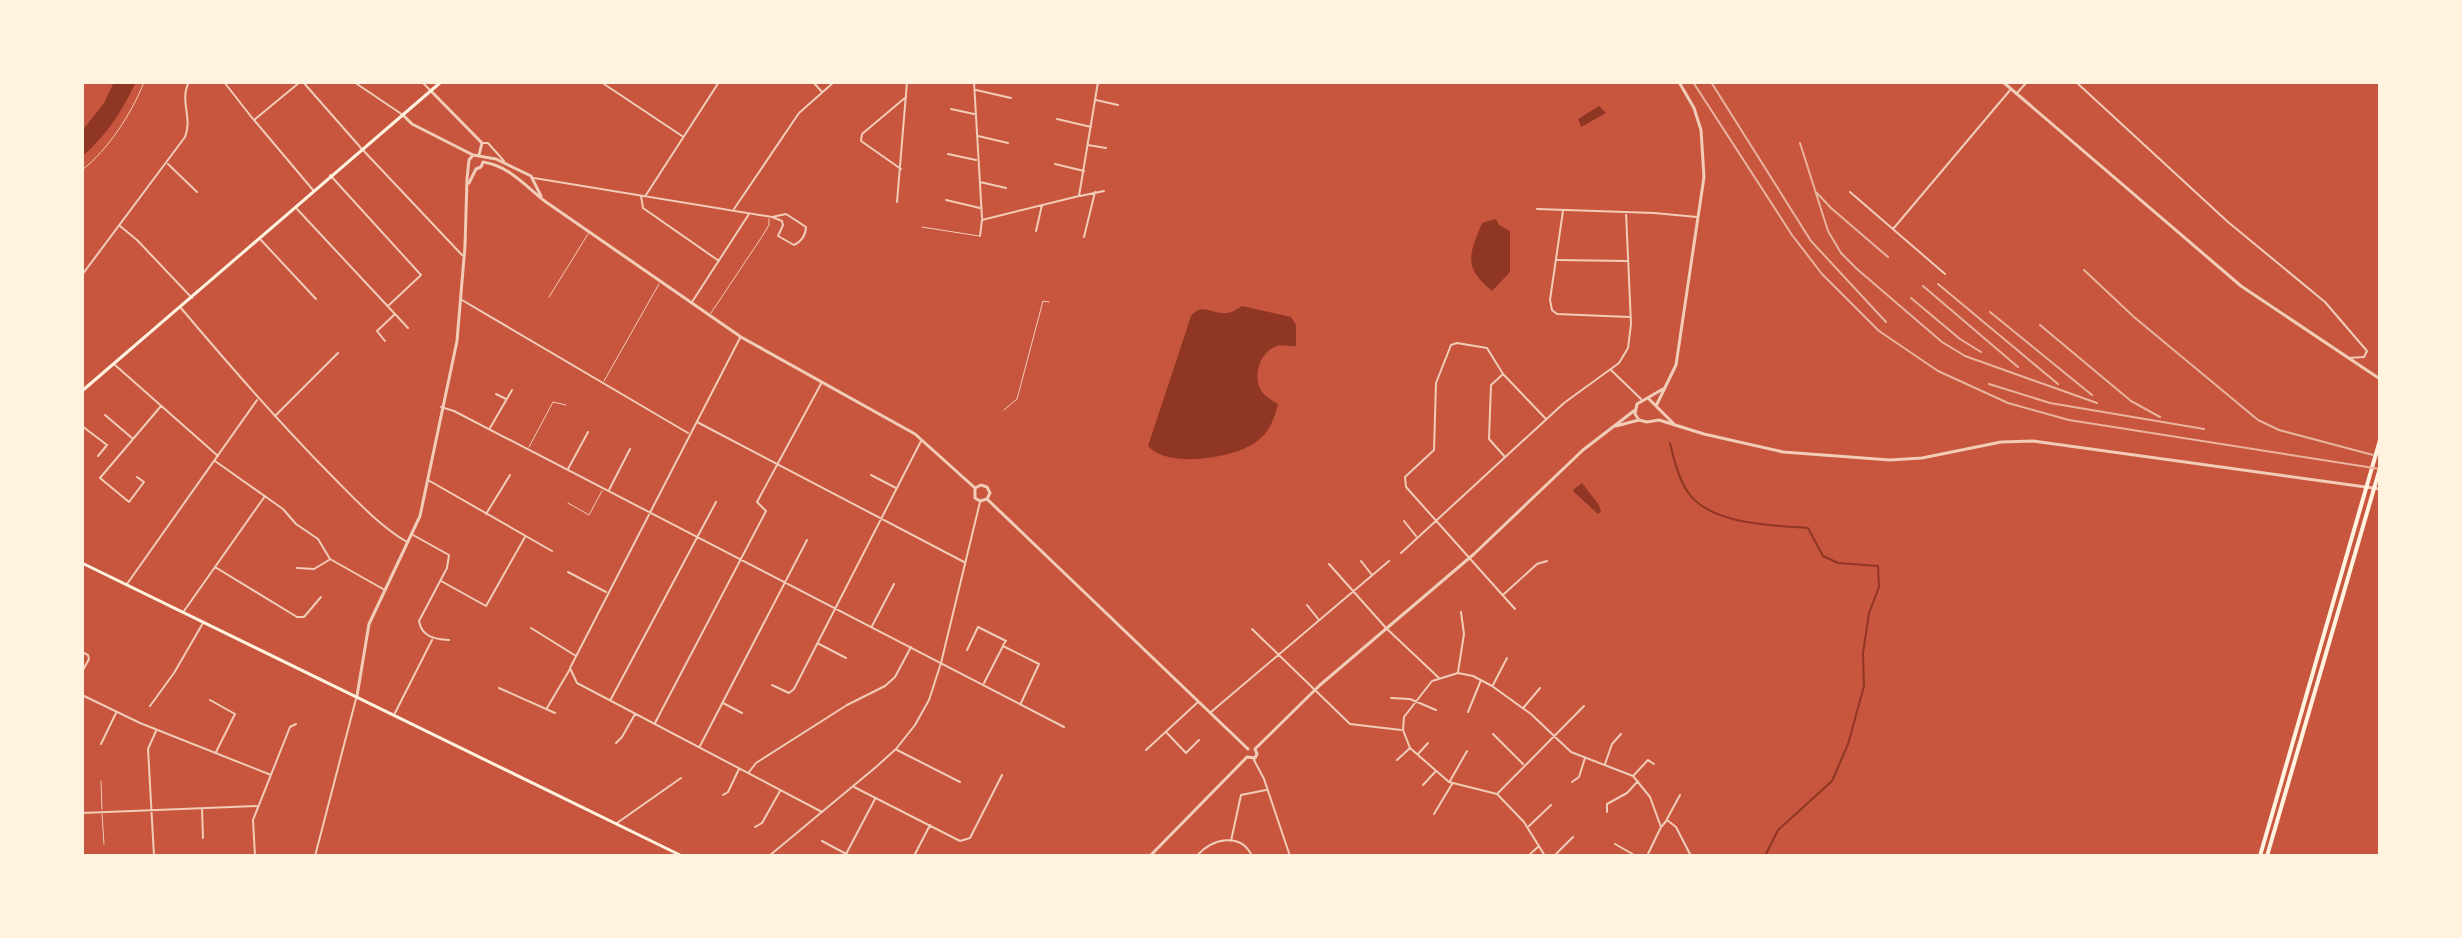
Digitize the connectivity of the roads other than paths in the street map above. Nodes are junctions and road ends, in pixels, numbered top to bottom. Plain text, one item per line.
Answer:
1 (144, 82) edge
2 (189, 82) edge
3 (224, 82) edge
4 (302, 82) edge
5 (354, 82) edge
6 (422, 82) edge
7 (441, 82) edge
8 (601, 82) edge
9 (719, 82) edge
10 (813, 82) edge
11 (834, 82) edge
12 (907, 82) edge
13 (974, 82) edge
14 (1097, 82) edge
15 (1679, 82) edge
16 (2003, 82) edge
17 (2027, 82) edge
18 (2076, 82) edge
19 (2011, 89) junction
20 (975, 90) junction
21 (431, 91) junction
22 (822, 92) junction
23 (2017, 94) junction
24 (906, 97) junction
25 (1011, 98) dead end
26 (1096, 100) junction
27 (1118, 105) dead end
28 (951, 109) dead end
29 (975, 115) junction
30 (404, 116) junction
31 (1057, 119) dead end
32 (254, 120) junction
33 (1091, 127) junction
34 (683, 136) junction
35 (977, 136) junction
36 (482, 143) junction
37 (1008, 143) dead end
38 (1088, 145) junction
39 (361, 148) junction
40 (1106, 148) dead end
41 (948, 154) dead end
42 (473, 155) junction
43 (482, 159) junction
44 (978, 160) junction
45 (504, 162) junction
46 (167, 163) junction
47 (469, 164) junction
48 (1055, 164) dead end
49 (476, 169) junction
50 (82, 170) edge
51 (901, 170) junction
52 (1084, 171) junction
53 (330, 175) junction
54 (533, 180) junction
55 (979, 181) junction
56 (527, 184) junction
57 (468, 186) junction
58 (1006, 188) dead end
59 (313, 191) junction
60 (1104, 191) dead end
61 (197, 192) dead end
62 (1095, 192) junction
63 (1850, 192) dead end
64 (643, 195) junction
65 (1079, 196) junction
66 (946, 200) dead end
67 (546, 202) junction
68 (897, 202) dead end
69 (1042, 205) junction
70 (297, 208) junction
71 (981, 208) junction
72 (1537, 209) dead end
73 (733, 210) junction
74 (1563, 211) junction
75 (1626, 212) junction
76 (750, 213) junction
77 (770, 216) junction
78 (1698, 217) junction
79 (982, 220) junction
80 (119, 225) junction
81 (922, 227) dead end
82 (1893, 229) junction
83 (1036, 231) dead end
84 (589, 232) junction
85 (980, 236) joint
86 (1084, 237) dead end
87 (260, 239) junction
88 (465, 257) junction
89 (719, 261) junction
90 (1556, 261) junction
91 (1628, 261) junction
92 (1945, 274) dead end
93 (82, 275) edge
94 (660, 281) junction
95 (549, 297) dead end
96 (192, 298) junction
97 (316, 299) dead end
98 (461, 300) junction
99 (1049, 302) dead end
100 (692, 303) junction
101 (388, 306) junction
102 (180, 307) junction
103 (395, 314) junction
104 (710, 315) junction
105 (1630, 318) junction
106 (408, 328) dead end
107 (741, 337) junction
108 (385, 341) dead end
109 (338, 353) dead end
110 (2347, 358) junction
111 (114, 364) junction
112 (1610, 370) junction
113 (1503, 374) junction
114 (2380, 379) edge
115 (822, 382) junction
116 (603, 383) junction
117 (1666, 387) junction
118 (512, 390) dead end
119 (82, 391) edge
120 (496, 394) dead end
121 (1635, 396) junction
122 (258, 398) junction
123 (1649, 399) junction
124 (507, 400) junction
125 (1642, 400) junction
126 (1637, 404) junction
127 (1657, 404) junction
128 (566, 405) dead end
129 (161, 406) junction
130 (441, 407) junction
131 (1004, 410) dead end
132 (1635, 410) junction
133 (1659, 411) junction
134 (105, 415) dead end
135 (275, 417) junction
136 (1546, 419) junction
137 (1639, 420) junction
138 (1654, 420) junction
139 (696, 421) junction
140 (82, 426) edge
141 (1616, 426) junction
142 (1677, 426) junction
143 (489, 429) junction
144 (588, 432) dead end
145 (690, 434) junction
146 (133, 439) junction
147 (922, 440) junction
148 (2380, 440) edge
149 (528, 449) junction
150 (630, 449) dead end
151 (98, 456) dead end
152 (218, 456) junction
153 (1505, 457) junction
154 (214, 461) junction
155 (777, 464) junction
156 (2380, 468) edge
157 (568, 470) junction
158 (510, 475) dead end
159 (871, 475) dead end
160 (137, 477) dead end
161 (427, 479) junction
162 (603, 488) junction
163 (897, 488) junction
164 (975, 488) junction
165 (2380, 489) edge
166 (609, 491) junction
167 (265, 496) junction
168 (987, 499) junction
169 (980, 501) junction
170 (716, 502) dead end
171 (568, 503) dead end
172 (650, 513) junction
173 (486, 515) junction
174 (881, 519) junction
175 (1436, 520) junction
176 (1404, 521) dead end
177 (412, 534) junction
178 (526, 536) junction
179 (697, 537) junction
180 (1417, 537) junction
181 (807, 540) dead end
182 (407, 542) junction
183 (552, 551) dead end
184 (1401, 553) dead end
185 (1470, 558) junction
186 (330, 559) junction
187 (741, 560) junction
188 (1361, 561) dead end
189 (1389, 561) dead end
190 (1547, 561) dead end
191 (82, 563) edge
192 (965, 563) junction
193 (1329, 564) dead end
194 (215, 567) junction
195 (297, 568) dead end
196 (568, 572) dead end
197 (1372, 575) junction
198 (441, 581) junction
199 (786, 583) junction
200 (894, 584) dead end
201 (126, 585) junction
202 (385, 591) junction
203 (1353, 591) junction
204 (607, 593) junction
205 (1503, 595) junction
206 (321, 597) dead end
207 (1307, 605) dead end
208 (835, 609) junction
209 (1515, 609) dead end
210 (183, 612) junction
211 (1461, 612) dead end
212 (1319, 620) junction
213 (204, 622) junction
214 (871, 627) junction
215 (531, 628) dead end
216 (1386, 628) junction
217 (1252, 629) dead end
218 (432, 639) junction
219 (449, 640) dead end
220 (818, 643) junction
221 (1003, 646) junction
222 (911, 647) junction
223 (967, 650) dead end
224 (82, 652) edge
225 (1279, 655) junction
226 (576, 656) junction
227 (846, 658) dead end
228 (1507, 658) dead end
229 (941, 663) junction
230 (570, 668) junction
231 (82, 672) edge
232 (1458, 673) junction
233 (1439, 678) junction
234 (1481, 680) junction
235 (772, 685) dead end
236 (983, 685) junction
237 (1492, 686) junction
238 (499, 688) dead end
239 (1540, 688) dead end
240 (1314, 690) junction
241 (82, 695) edge
242 (357, 696) junction
243 (1391, 698) dead end
244 (210, 700) dead end
245 (610, 700) junction
246 (1199, 701) junction
247 (1414, 701) junction
248 (722, 702) junction
249 (1020, 704) junction
250 (150, 706) dead end
251 (1584, 706) dead end
252 (1524, 708) junction
253 (547, 709) junction
254 (1436, 710) dead end
255 (117, 712) junction
256 (1211, 712) junction
257 (1468, 712) dead end
258 (555, 713) dead end
259 (635, 713) junction
260 (742, 713) dead end
261 (394, 714) junction
262 (296, 724) dead end
263 (655, 724) junction
264 (1064, 727) dead end
265 (157, 729) junction
266 (1403, 730) junction
267 (1166, 732) junction
268 (1493, 734) dead end
269 (1621, 734) dead end
270 (1554, 736) junction
271 (1199, 740) dead end
272 (616, 743) dead end
273 (1428, 743) dead end
274 (101, 744) dead end
275 (699, 747) junction
276 (1410, 748) junction
277 (896, 749) junction
278 (1248, 749) junction
279 (1255, 749) junction
280 (1146, 750) dead end
281 (1467, 751) dead end
282 (216, 753) junction
283 (1417, 755) junction
284 (1247, 757) junction
285 (1585, 757) junction
286 (1254, 759) junction
287 (1397, 760) dead end
288 (1605, 764) junction
289 (1654, 764) dead end
290 (1525, 765) junction
291 (740, 768) junction
292 (1435, 772) junction
293 (748, 773) junction
294 (271, 775) junction
295 (1002, 775) dead end
296 (1633, 776) junction
297 (681, 778) dead end
298 (1638, 780) junction
299 (101, 781) dead end
300 (960, 782) dead end
301 (1572, 782) dead end
302 (1451, 783) junction
303 (1423, 785) dead end
304 (853, 786) junction
305 (781, 790) junction
306 (1268, 790) junction
307 (1497, 794) junction
308 (723, 795) dead end
309 (1680, 795) dead end
310 (875, 798) junction
311 (1551, 805) dead end
312 (258, 806) junction
313 (202, 807) junction
314 (152, 810) junction
315 (102, 812) junction
316 (822, 812) junction
317 (1607, 812) dead end
318 (82, 813) edge
319 (1434, 814) dead end
320 (1667, 820) junction
321 (617, 824) junction
322 (930, 825) junction
323 (755, 827) dead end
324 (1527, 827) junction
325 (1661, 827) junction
326 (1573, 837) dead end
327 (203, 838) dead end
328 (822, 841) dead end
329 (1231, 841) junction
330 (104, 844) dead end
331 (1615, 844) dead end
332 (1539, 846) junction
333 (848, 855) edge
334 (154, 856) edge
335 (255, 856) edge
336 (315, 856) edge
337 (682, 856) edge
338 (769, 856) edge
339 (914, 856) edge
340 (1150, 856) edge
341 (1197, 856) edge
342 (1252, 856) edge
343 (1290, 856) edge
344 (1528, 856) edge
345 (1545, 856) edge
346 (1554, 856) edge
347 (1636, 856) edge
348 (1647, 856) edge
349 (1691, 856) edge
350 (2260, 856) edge
351 (2267, 856) edge

1 - 50 lane
2 - 46 street
3 - 32 street
4 - 32 street
4 - 39 street
5 - 30 street
6 - 21 street
7 - 21 main road
8 - 34 street
9 - 34 street
10 - 22 street
11 - 22 street
12 - 24 street
13 - 20 street
14 - 26 street
15 - 78 street
16 - 19 street
17 - 23 street
18 - 110 street
19 - 23 street
19 - 82 street
20 - 25 street
20 - 29 street
21 - 30 main road
21 - 36 street
22 - 73 street
23 - 110 street
24 - 51 street
24 - 51 street
26 - 27 street
26 - 33 street
28 - 29 street
29 - 35 street
30 - 39 main road
30 - 42 street
31 - 33 street
32 - 59 street
33 - 38 street
34 - 64 street
35 - 37 street
35 - 44 street
36 - 43 street
36 - 45 street
38 - 40 street
38 - 52 street
39 - 53 main road
39 - 88 street
41 - 44 street
42 - 43 street
42 - 47 street
43 - 45 street
43 - 49 street
43 - 56 street
44 - 55 street
45 - 54 street
46 - 61 street
46 - 80 street
47 - 49 street
47 - 57 street
48 - 52 street
49 - 57 street
51 - 68 street
52 - 65 street
53 - 59 main road
53 - 101 street
54 - 56 street
54 - 64 street
54 - 67 street
55 - 58 street
55 - 71 street
56 - 67 street
57 - 88 street
59 - 70 main road
60 - 62 street
62 - 65 street
62 - 86 street
63 - 82 street
64 - 73 street
64 - 89 street
65 - 69 street
66 - 71 street
67 - 84 street
69 - 79 street
69 - 83 street
70 - 87 main road
70 - 101 street
71 - 79 street
72 - 74 street
73 - 76 street
74 - 75 street
74 - 90 street
75 - 78 street
75 - 91 street
76 - 77 street
76 - 89 street
77 - 77 street
77 - 104 lane
78 - 117 street
79 - 85 street
80 - 93 street
80 - 96 street
81 - 85 lane
82 - 92 street
84 - 94 street
84 - 95 lane
87 - 96 main road
87 - 97 street
88 - 98 street
89 - 100 street
90 - 91 street
90 - 105 street
91 - 105 street
94 - 100 street
94 - 116 lane
96 - 102 main road
98 - 116 street
98 - 130 street
99 - 131 lane
100 - 104 street
101 - 103 street
102 - 111 main road
102 - 122 street
103 - 106 street
103 - 108 street
104 - 107 street
105 - 112 street
107 - 115 street
107 - 139 street
109 - 135 street
110 - 114 street
111 - 119 main road
111 - 129 street
112 - 121 street
112 - 136 street
113 - 136 street
113 - 153 street
113 - 175 street
115 - 147 street
115 - 155 street
116 - 145 street
117 - 123 street
117 - 127 street
118 - 124 street
120 - 124 street
121 - 125 street
121 - 126 street
122 - 135 street
122 - 152 street
123 - 125 street
123 - 127 street
124 - 143 street
125 - 126 street
126 - 132 street
127 - 133 street
128 - 149 lane
129 - 146 street
129 - 152 street
130 - 143 street
130 - 161 street
132 - 137 street
132 - 141 street
133 - 138 street
133 - 142 street
134 - 146 street
135 - 182 street
136 - 153 street
137 - 138 street
137 - 141 street
138 - 142 street
139 - 145 street
139 - 155 street
140 - 151 street
141 - 185 street
142 - 165 street
143 - 149 street
144 - 157 street
145 - 172 street
146 - 160 street
147 - 163 street
147 - 164 street
148 - 350 highway
149 - 157 street
150 - 166 street
152 - 154 street
153 - 175 street
154 - 167 street
154 - 201 street
155 - 174 street
155 - 187 street
156 - 351 highway
157 - 162 street
158 - 173 street
159 - 163 street
161 - 173 street
161 - 177 street
162 - 166 street
162 - 171 lane
163 - 174 street
164 - 168 street
164 - 169 street
166 - 172 street
167 - 186 street
167 - 194 street
168 - 169 street
168 - 246 street
169 - 192 street
170 - 179 street
172 - 179 street
172 - 204 street
173 - 178 street
174 - 192 street
174 - 208 street
175 - 180 street
175 - 185 street
176 - 180 street
177 - 182 street
177 - 198 street
178 - 183 street
178 - 198 street
179 - 187 street
179 - 245 street
180 - 184 street
181 - 199 street
182 - 202 street
185 - 205 street
185 - 216 street
186 - 195 street
186 - 202 street
187 - 199 street
187 - 263 street
188 - 197 street
189 - 197 street
190 - 205 street
191 - 201 main road
192 - 229 street
193 - 203 street
194 - 206 street
194 - 210 street
196 - 204 street
197 - 203 street
198 - 218 street
199 - 208 street
199 - 248 street
200 - 214 street
201 - 210 main road
202 - 242 street
203 - 212 street
203 - 216 street
204 - 226 street
205 - 209 street
207 - 212 street
208 - 214 street
208 - 220 street
210 - 213 main road
211 - 232 street
212 - 225 street
213 - 242 main road
213 - 250 street
214 - 222 street
215 - 226 street
216 - 233 street
216 - 240 street
217 - 225 street
218 - 219 street
218 - 261 street
220 - 227 street
220 - 235 street
221 - 223 street
221 - 236 street
221 - 249 street
222 - 229 street
222 - 293 street
224 - 231 street
225 - 240 street
225 - 256 street
226 - 230 street
228 - 237 street
229 - 236 street
229 - 277 street
230 - 245 street
230 - 253 street
232 - 233 street
232 - 234 street
233 - 247 street
234 - 237 street
234 - 257 street
236 - 249 street
237 - 252 street
238 - 253 street
239 - 252 street
240 - 266 street
240 - 279 street
241 - 255 street
242 - 261 main road
242 - 336 street
243 - 247 street
244 - 282 street
245 - 259 street
246 - 256 street
246 - 267 street
247 - 254 street
247 - 266 street
248 - 260 street
248 - 275 street
249 - 264 street
251 - 270 street
252 - 270 street
253 - 258 street
255 - 265 street
255 - 274 street
256 - 278 street
259 - 263 street
259 - 272 street
261 - 321 main road
262 - 294 street
263 - 275 street
265 - 282 street
265 - 314 street
266 - 276 street
267 - 271 street
267 - 280 street
268 - 290 street
269 - 288 street
270 - 285 street
270 - 290 street
273 - 283 street
275 - 291 street
276 - 283 street
276 - 287 street
277 - 300 street
277 - 304 street
278 - 279 street
278 - 284 street
279 - 286 street
281 - 302 street
282 - 294 street
283 - 292 street
284 - 286 street
284 - 340 street
285 - 288 street
285 - 301 street
286 - 306 street
288 - 296 street
289 - 296 street
290 - 307 street
291 - 293 street
291 - 308 street
292 - 302 street
292 - 303 street
293 - 305 street
294 - 312 street
295 - 322 street
296 - 298 street
297 - 321 street
298 - 317 street
298 - 325 street
299 - 315 lane
302 - 307 street
302 - 319 street
304 - 310 street
304 - 316 street
305 - 316 street
305 - 323 street
306 - 329 street
306 - 343 street
307 - 324 street
309 - 320 street
310 - 322 street
310 - 333 street
311 - 324 street
312 - 313 street
312 - 335 street
313 - 314 street
313 - 327 street
314 - 315 street
314 - 334 street
315 - 318 street
315 - 330 lane
316 - 338 street
320 - 325 street
320 - 349 street
321 - 337 main road
322 - 339 street
324 - 332 street
325 - 348 street
326 - 346 street
328 - 333 street
329 - 341 street
329 - 342 street
331 - 347 street
332 - 344 street
332 - 345 street

